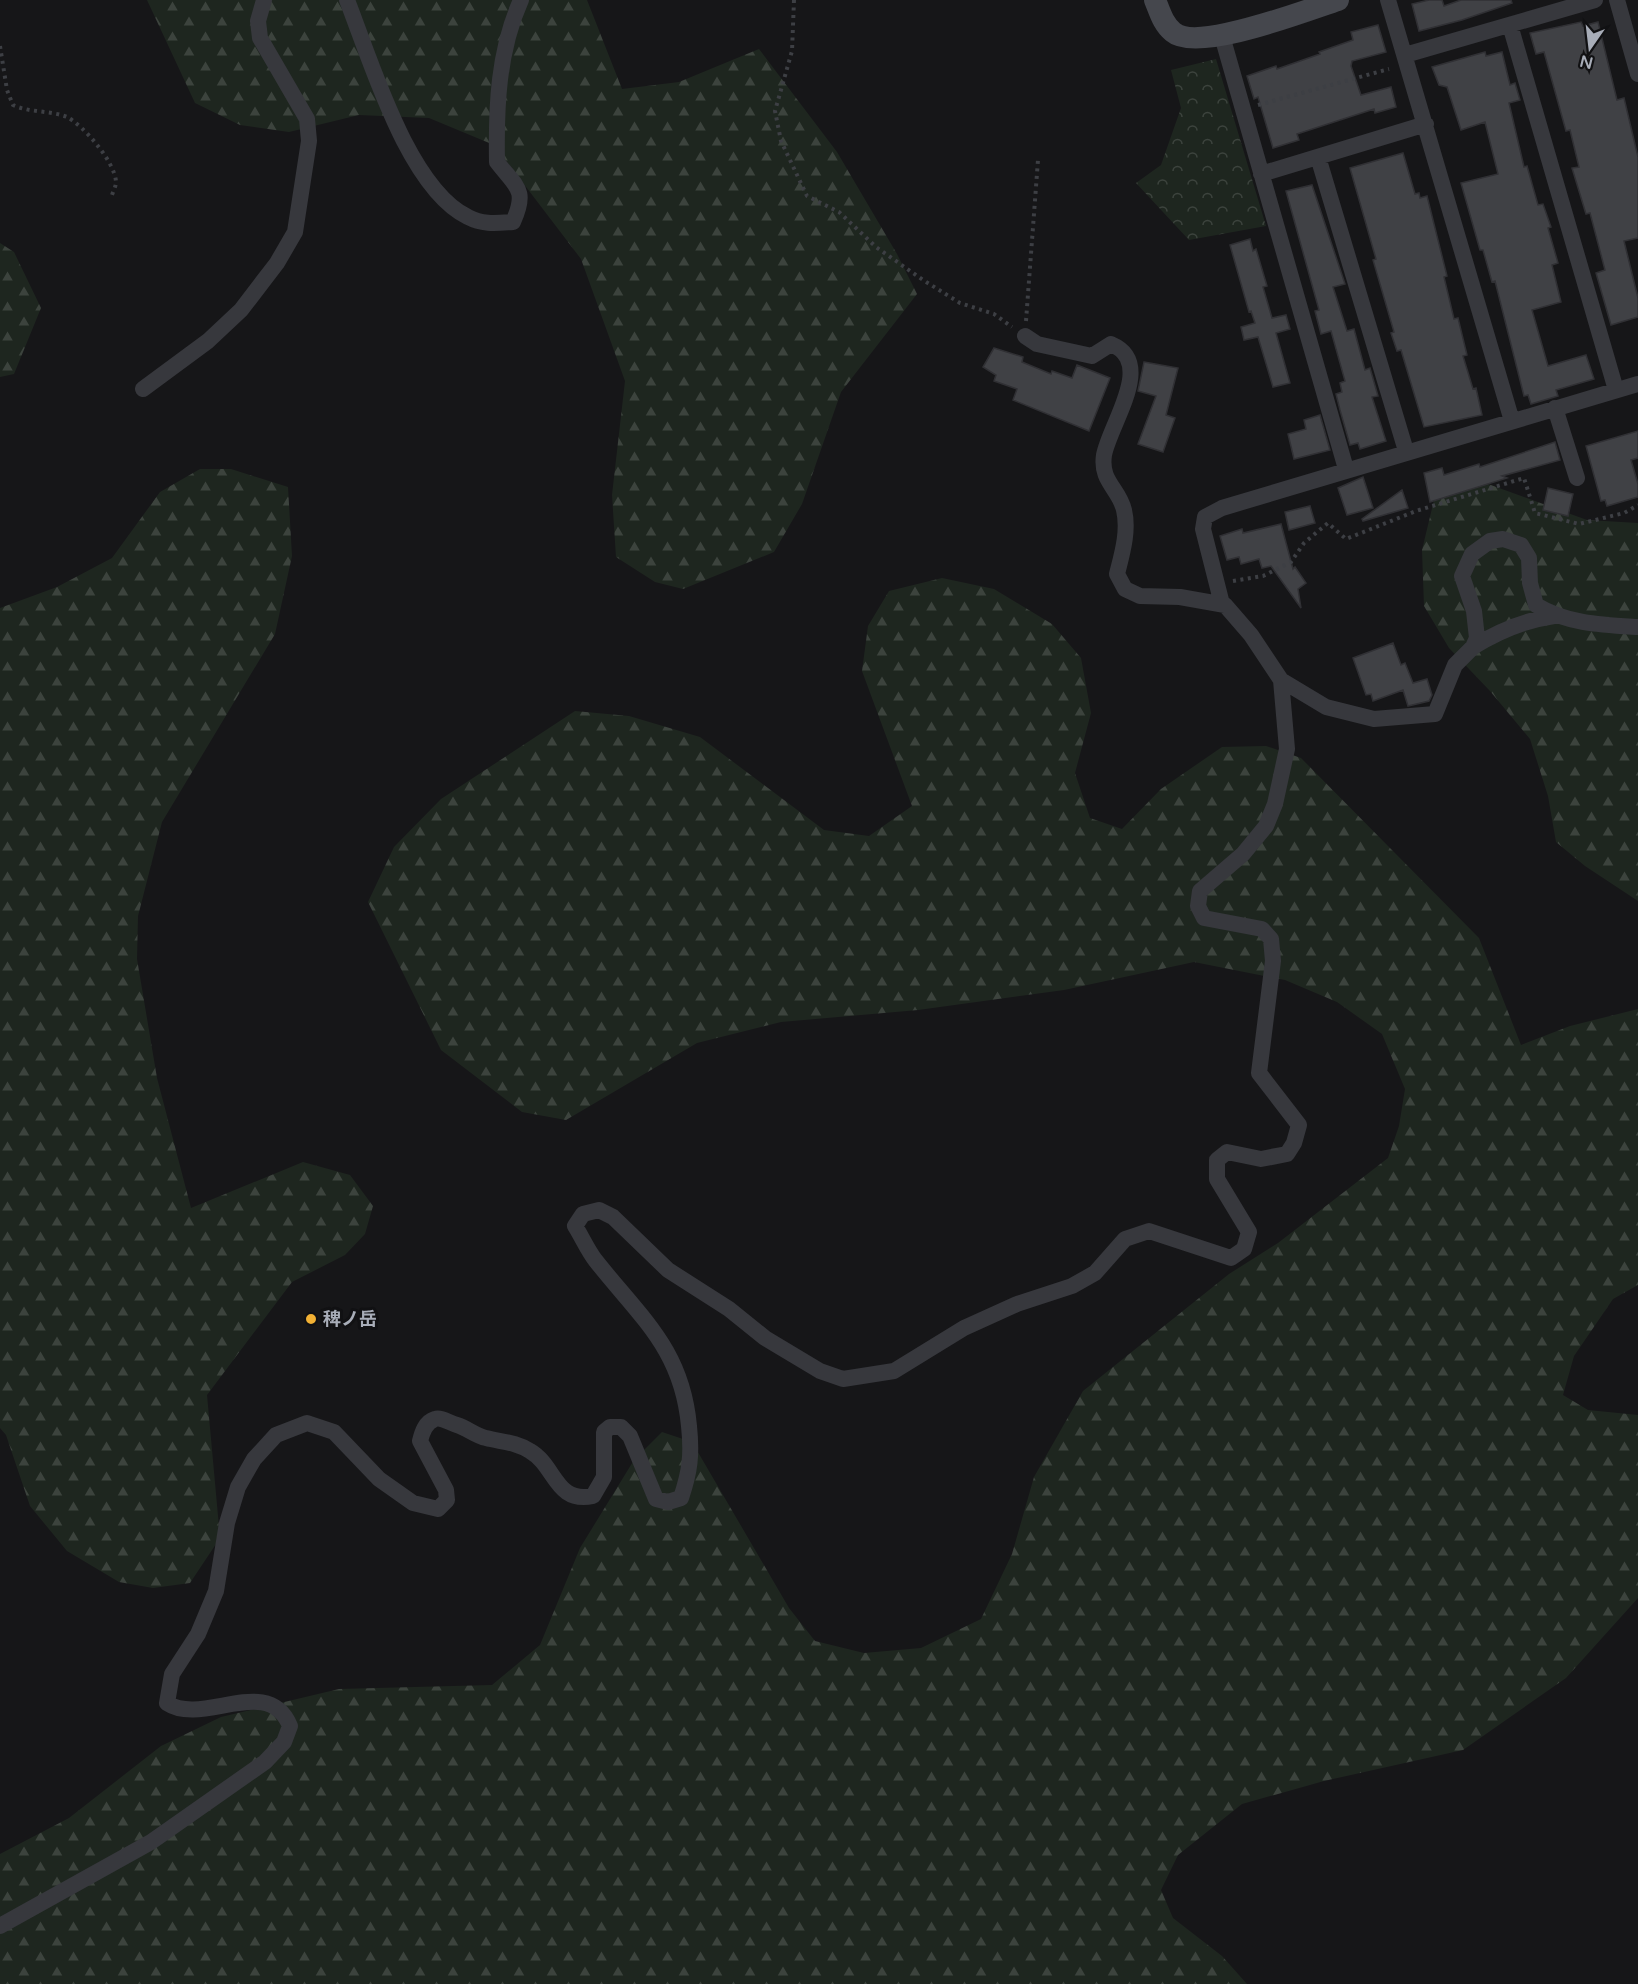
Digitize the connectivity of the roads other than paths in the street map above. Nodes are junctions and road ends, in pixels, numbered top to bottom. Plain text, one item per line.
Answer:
1 (264, 0) edge
2 (347, 0) edge
3 (521, 0) edge
4 (1155, 0) edge
5 (1338, 0) edge
6 (1388, 0) edge
7 (1595, 0) edge
8 (1617, 0) edge
9 (1510, 25) junction
10 (1222, 36) junction
11 (1406, 59) junction
12 (1638, 74) edge
13 (1426, 124) junction
14 (1318, 157) junction
15 (1261, 174) junction
16 (1025, 336) road end
17 (1638, 384) edge
18 (143, 389) dead end
19 (1616, 390) junction
20 (1555, 408) junction
21 (1512, 422) junction
22 (1406, 451) junction
23 (1346, 470) junction
24 (1578, 478) dead end
25 (1222, 604) junction
26 (1554, 616) junction
27 (1638, 627) edge
28 (1473, 648) junction
29 (1281, 680) junction
30 (0, 1926) edge

1 - 18 street
2 - 3 street
4 - 10 street
5 - 10 street
6 - 11 street
7 - 9 street
8 - 12 street
9 - 11 street
9 - 19 street
10 - 15 street
11 - 13 street
13 - 14 street
13 - 21 street
14 - 15 street
14 - 22 street
15 - 23 street
16 - 25 street
17 - 19 street
19 - 20 street
20 - 21 street
20 - 24 street
21 - 22 street
22 - 23 street
23 - 25 street
25 - 29 street
26 - 27 street
26 - 28 street
26 - 28 street
28 - 29 street
29 - 30 street

